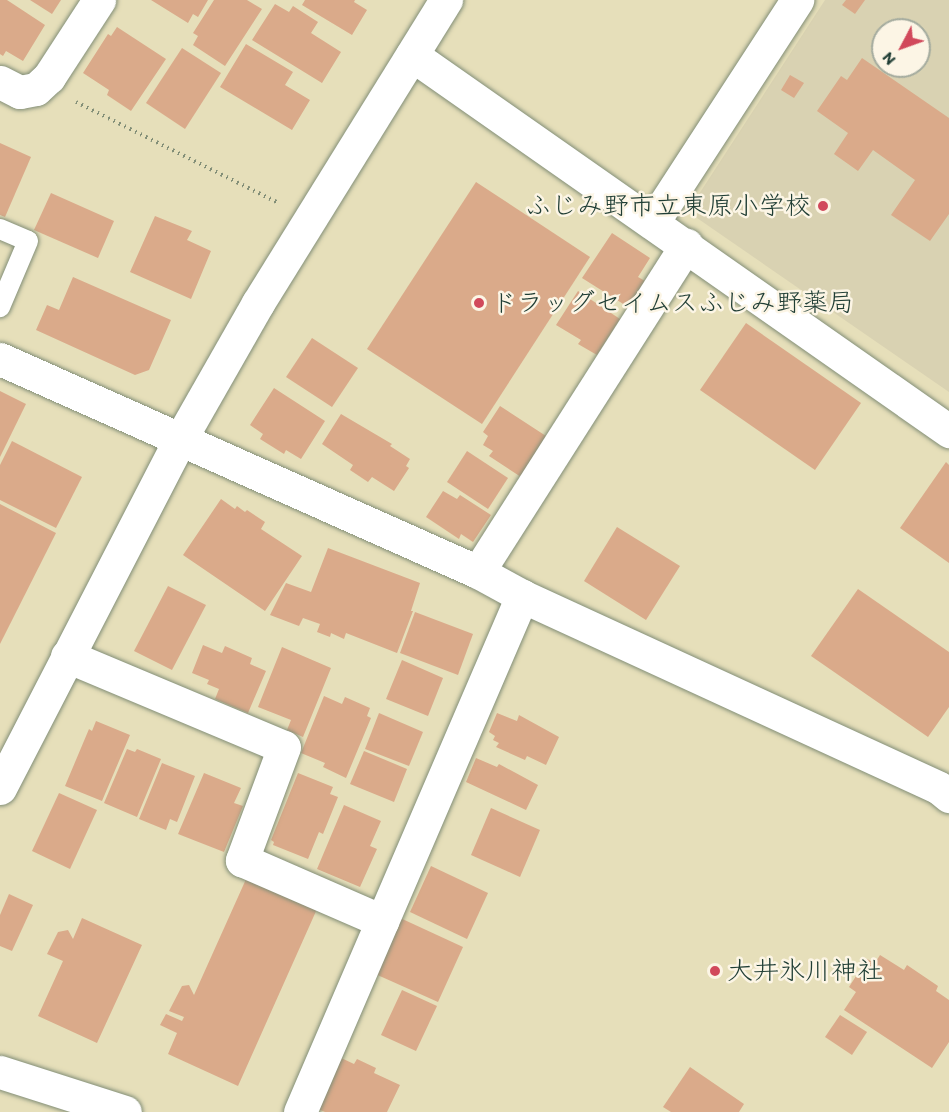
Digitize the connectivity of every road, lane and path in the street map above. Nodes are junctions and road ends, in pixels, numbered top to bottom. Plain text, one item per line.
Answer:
1 (99, 0) edge
2 (446, 0) edge
3 (797, 0) edge
4 (411, 54) junction
5 (0, 82) edge
6 (36, 89) junction
7 (277, 202) dead end
8 (653, 222) junction
9 (0, 229) edge
10 (686, 245) junction
11 (0, 307) edge
12 (0, 359) edge
13 (949, 431) edge
14 (181, 438) junction
15 (478, 572) junction
16 (522, 596) junction
17 (67, 656) junction
18 (946, 786) edge
19 (0, 788) edge
20 (382, 921) junction
21 (0, 1072) edge
22 (125, 1112) edge
23 (300, 1112) edge

1 - 6 street
2 - 4 street
3 - 8 street
4 - 8 street
4 - 14 street
5 - 6 street
6 - 7 path
8 - 10 street
9 - 11 lane
10 - 13 street
10 - 15 street
12 - 14 street
14 - 15 street
14 - 17 street
15 - 16 street
16 - 18 street
16 - 20 street
17 - 19 street
17 - 20 street
20 - 23 street
21 - 22 street

